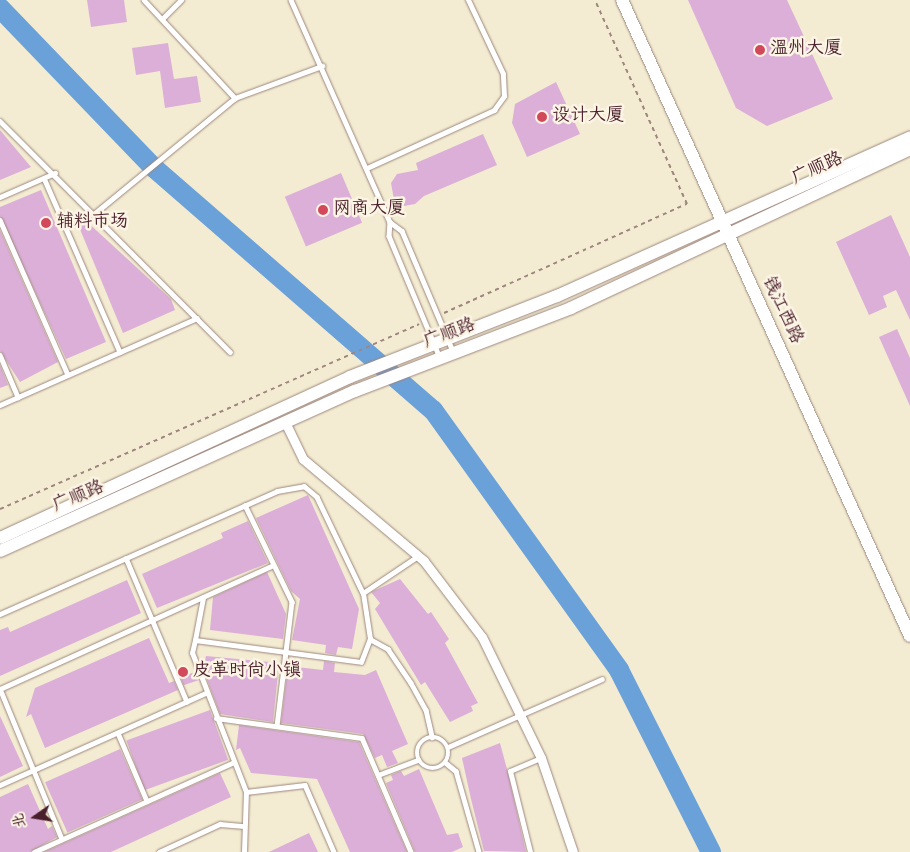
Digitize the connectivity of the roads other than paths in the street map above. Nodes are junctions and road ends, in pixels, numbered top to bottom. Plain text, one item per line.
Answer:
1 (144, 0) edge
2 (181, 0) edge
3 (291, 0) edge
4 (468, 0) edge
5 (622, 0) edge
6 (162, 20) junction
7 (322, 66) junction
8 (235, 98) junction
9 (0, 121) edge
10 (910, 137) edge
11 (910, 149) edge
12 (367, 168) junction
13 (55, 173) junction
14 (44, 178) junction
15 (0, 197) edge
16 (95, 213) junction
17 (720, 219) junction
18 (0, 220) edge
19 (390, 222) junction
20 (728, 237) junction
21 (197, 318) junction
22 (448, 338) junction
23 (434, 344) junction
24 (120, 352) junction
25 (230, 352) dead end
26 (454, 353) junction
27 (0, 355) edge
28 (440, 358) junction
29 (68, 375) junction
30 (18, 397) junction
31 (0, 405) edge
32 (285, 422) junction
33 (245, 505) junction
34 (0, 538) edge
35 (0, 551) edge
36 (418, 556) junction
37 (126, 558) junction
38 (271, 566) junction
39 (363, 592) junction
40 (203, 598) junction
41 (0, 614) edge
42 (154, 620) junction
43 (910, 636) edge
44 (195, 640) junction
45 (370, 640) junction
46 (286, 652) junction
47 (602, 679) dead end
48 (1, 690) edge
49 (206, 693) junction
50 (187, 702) junction
51 (521, 713) junction
52 (216, 718) junction
53 (277, 726) junction
54 (118, 733) junction
55 (432, 737) junction
56 (448, 747) junction
57 (541, 758) junction
58 (418, 760) junction
59 (234, 762) junction
60 (446, 763) junction
61 (34, 770) junction
62 (378, 774) junction
63 (0, 785) edge
64 (246, 792) junction
65 (147, 801) junction
66 (244, 826) junction
67 (62, 840) junction
68 (34, 852) edge
69 (159, 852) edge
70 (244, 852) edge
71 (334, 852) edge
72 (411, 852) edge
73 (479, 852) edge
74 (530, 852) edge
75 (573, 852) edge

1 - 6 lane
2 - 6 lane
3 - 7 lane
4 - 12 lane
5 - 17 main road, 钱江西路
6 - 8 lane
7 - 8 lane
7 - 12 lane
8 - 16 lane
9 - 13 lane
10 - 17 main road, 广顺路
11 - 20 main road, 广顺路
12 - 19 lane
13 - 14 lane
13 - 16 lane
14 - 15 lane
14 - 24 lane
16 - 21 lane
17 - 20 main road, 钱江西路
17 - 22 main road, 广顺路
18 - 29 lane
19 - 22 lane
19 - 23 lane
20 - 26 main road, 广顺路
20 - 43 main road, 钱江西路
21 - 24 lane
21 - 25 lane
22 - 23 main road, 广顺路
22 - 26 lane
23 - 28 lane
23 - 34 main road, 广顺路
24 - 29 lane
26 - 28 main road, 广顺路
27 - 30 lane
28 - 32 main road, 广顺路
29 - 30 lane
30 - 31 lane
32 - 35 main road, 广顺路
32 - 36 street
33 - 37 lane
33 - 38 lane
33 - 39 lane
36 - 39 lane
36 - 51 street
37 - 41 lane
37 - 42 lane
38 - 40 lane
38 - 46 lane
39 - 45 lane
40 - 42 lane
40 - 44 lane
42 - 48 lane
42 - 50 lane
44 - 46 lane
44 - 49 lane
45 - 46 lane
45 - 55 lane
46 - 53 lane
47 - 51 lane
48 - 61 lane
49 - 50 lane
49 - 52 lane
50 - 54 lane
51 - 56 lane
51 - 57 street
52 - 53 lane
52 - 59 lane
53 - 62 lane
54 - 61 lane
54 - 65 lane
55 - 56 lane
55 - 58 lane
56 - 60 lane
57 - 74 lane
57 - 75 street
58 - 60 lane
58 - 62 lane
59 - 64 lane
59 - 65 lane
60 - 73 lane
61 - 63 lane
61 - 67 lane
62 - 72 lane
64 - 66 lane
64 - 71 lane
65 - 67 lane
66 - 69 lane
66 - 70 lane
67 - 68 lane

